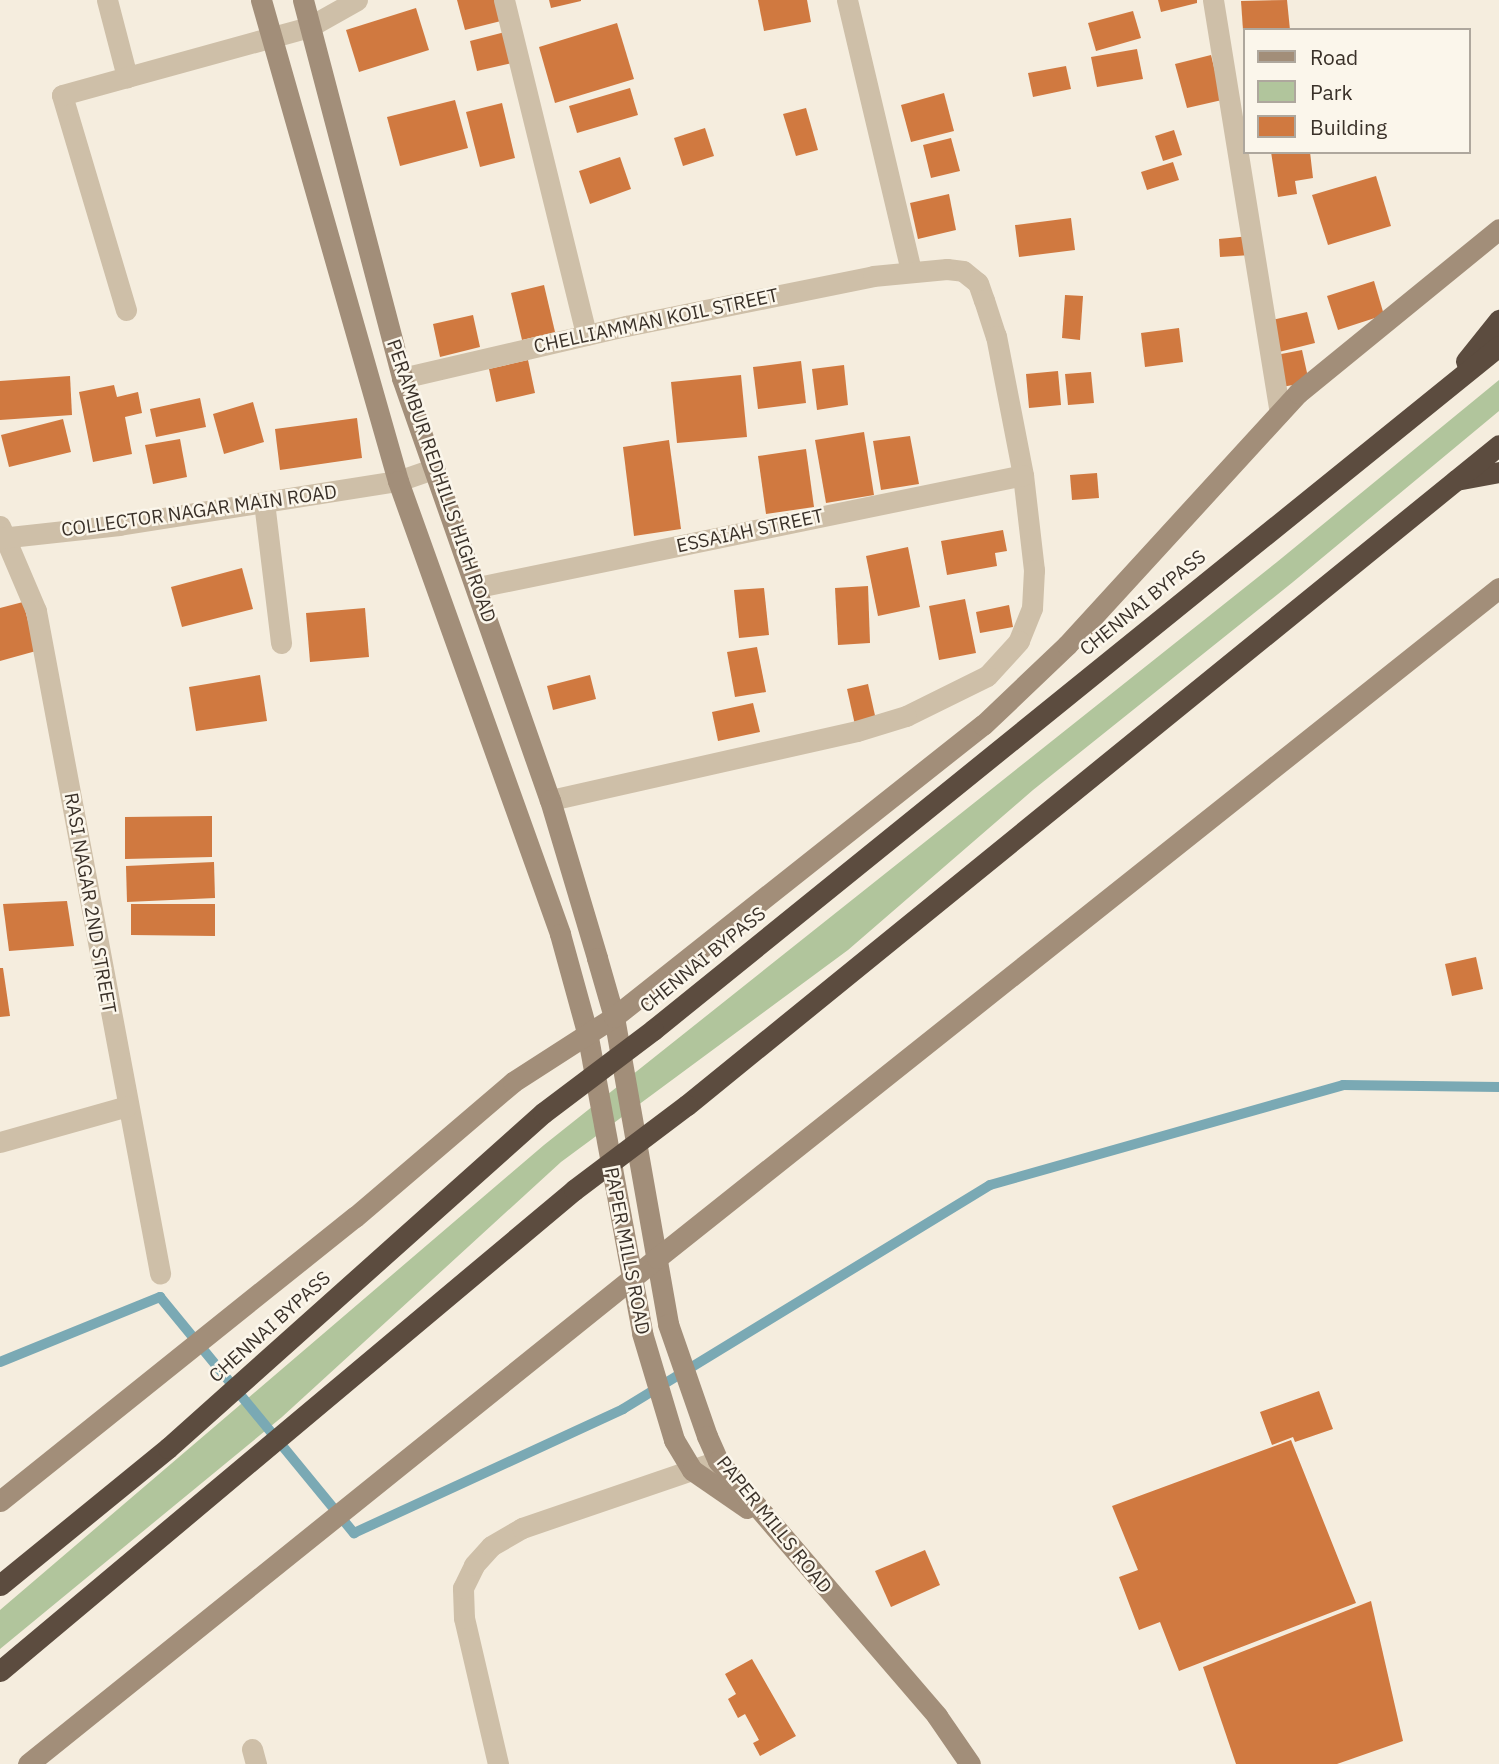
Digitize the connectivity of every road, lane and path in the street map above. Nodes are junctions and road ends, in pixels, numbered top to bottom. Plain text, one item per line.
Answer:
1 (107, 0) edge
2 (261, 0) edge
3 (303, 0) edge
4 (356, 0) edge
5 (503, 0) edge
6 (847, 0) edge
7 (1213, 0) edge
8 (309, 27) junction
9 (271, 37) junction
10 (127, 77) junction
11 (1499, 229) edge
12 (911, 271) junction
13 (126, 310) dead end
14 (1499, 320) edge
15 (586, 335) junction
16 (1499, 346) edge
17 (402, 377) junction
18 (1447, 385) junction
19 (1280, 413) junction
20 (1499, 445) edge
21 (435, 468) junction
22 (1499, 472) edge
23 (1023, 475) junction
24 (1454, 480) junction
25 (398, 481) junction
26 (264, 502) junction
27 (2, 533) edge
28 (478, 587) junction
29 (1499, 588) edge
30 (281, 643) dead end
31 (550, 800) junction
32 (560, 934) joint
33 (597, 958) joint
34 (614, 1017) junction
35 (587, 1032) junction
36 (127, 1106) junction
37 (0, 1142) edge
38 (657, 1258) junction
39 (160, 1273) dead end
40 (632, 1278) junction
41 (718, 1461) junction
42 (692, 1470) junction
43 (0, 1501) edge
44 (769, 1523) junction
45 (0, 1585) edge
46 (0, 1671) edge
47 (28, 1764) edge
48 (498, 1764) edge
49 (970, 1764) edge

1 - 10 street
2 - 9 street, PERAMBUR REDHILLS HIGH ROAD
3 - 8 street, PERAMBUR REDHILLS HIGH ROAD
4 - 8 street
5 - 15 street
6 - 12 street
7 - 19 street
8 - 9 street
8 - 17 street, PERAMBUR REDHILLS HIGH ROAD
9 - 10 street
9 - 25 street, PERAMBUR REDHILLS HIGH ROAD
10 - 13 street
11 - 19 street
12 - 15 street, CHELLIAMMAN KOIL STREET
12 - 23 street, CHELLIAMMAN KOIL STREET
14 - 18 highway
15 - 17 street, CHELLIAMMAN KOIL STREET
16 - 18 highway
17 - 21 street, PERAMBUR REDHILLS HIGH ROAD
18 - 45 highway, CHENNAI BYPASS, bridge
19 - 34 street
20 - 24 highway
21 - 25 street, COLLECTOR NAGAR MAIN ROAD
21 - 28 street, PERAMBUR REDHILLS HIGH ROAD
22 - 24 highway
23 - 28 street, ESSAIAH STREET
23 - 31 street, CHELLIAMMAN KOIL STREET
24 - 46 highway, bridge
25 - 26 street, COLLECTOR NAGAR MAIN ROAD
25 - 32 street, PERAMBUR REDHILLS HIGH ROAD
26 - 27 street, COLLECTOR NAGAR MAIN ROAD
26 - 30 street
27 - 36 street, RASI NAGAR 2ND STREET
28 - 31 street, PERAMBUR REDHILLS HIGH ROAD
29 - 38 street
31 - 33 street, PERAMBUR REDHILLS HIGH ROAD
32 - 35 street, PAPER MILLS ROAD
33 - 34 street, PAPER MILLS ROAD
34 - 35 street
34 - 38 street, PAPER MILLS ROAD
35 - 40 street, PAPER MILLS ROAD
35 - 43 street
36 - 37 street
36 - 39 street, RASI NAGAR 2ND STREET
38 - 40 street
38 - 41 street, PAPER MILLS ROAD
40 - 42 street, PAPER MILLS ROAD
40 - 47 street
41 - 42 street
41 - 44 street, PAPER MILLS ROAD
42 - 44 street, PAPER MILLS ROAD
42 - 48 street
44 - 49 street, PAPER MILLS ROAD

